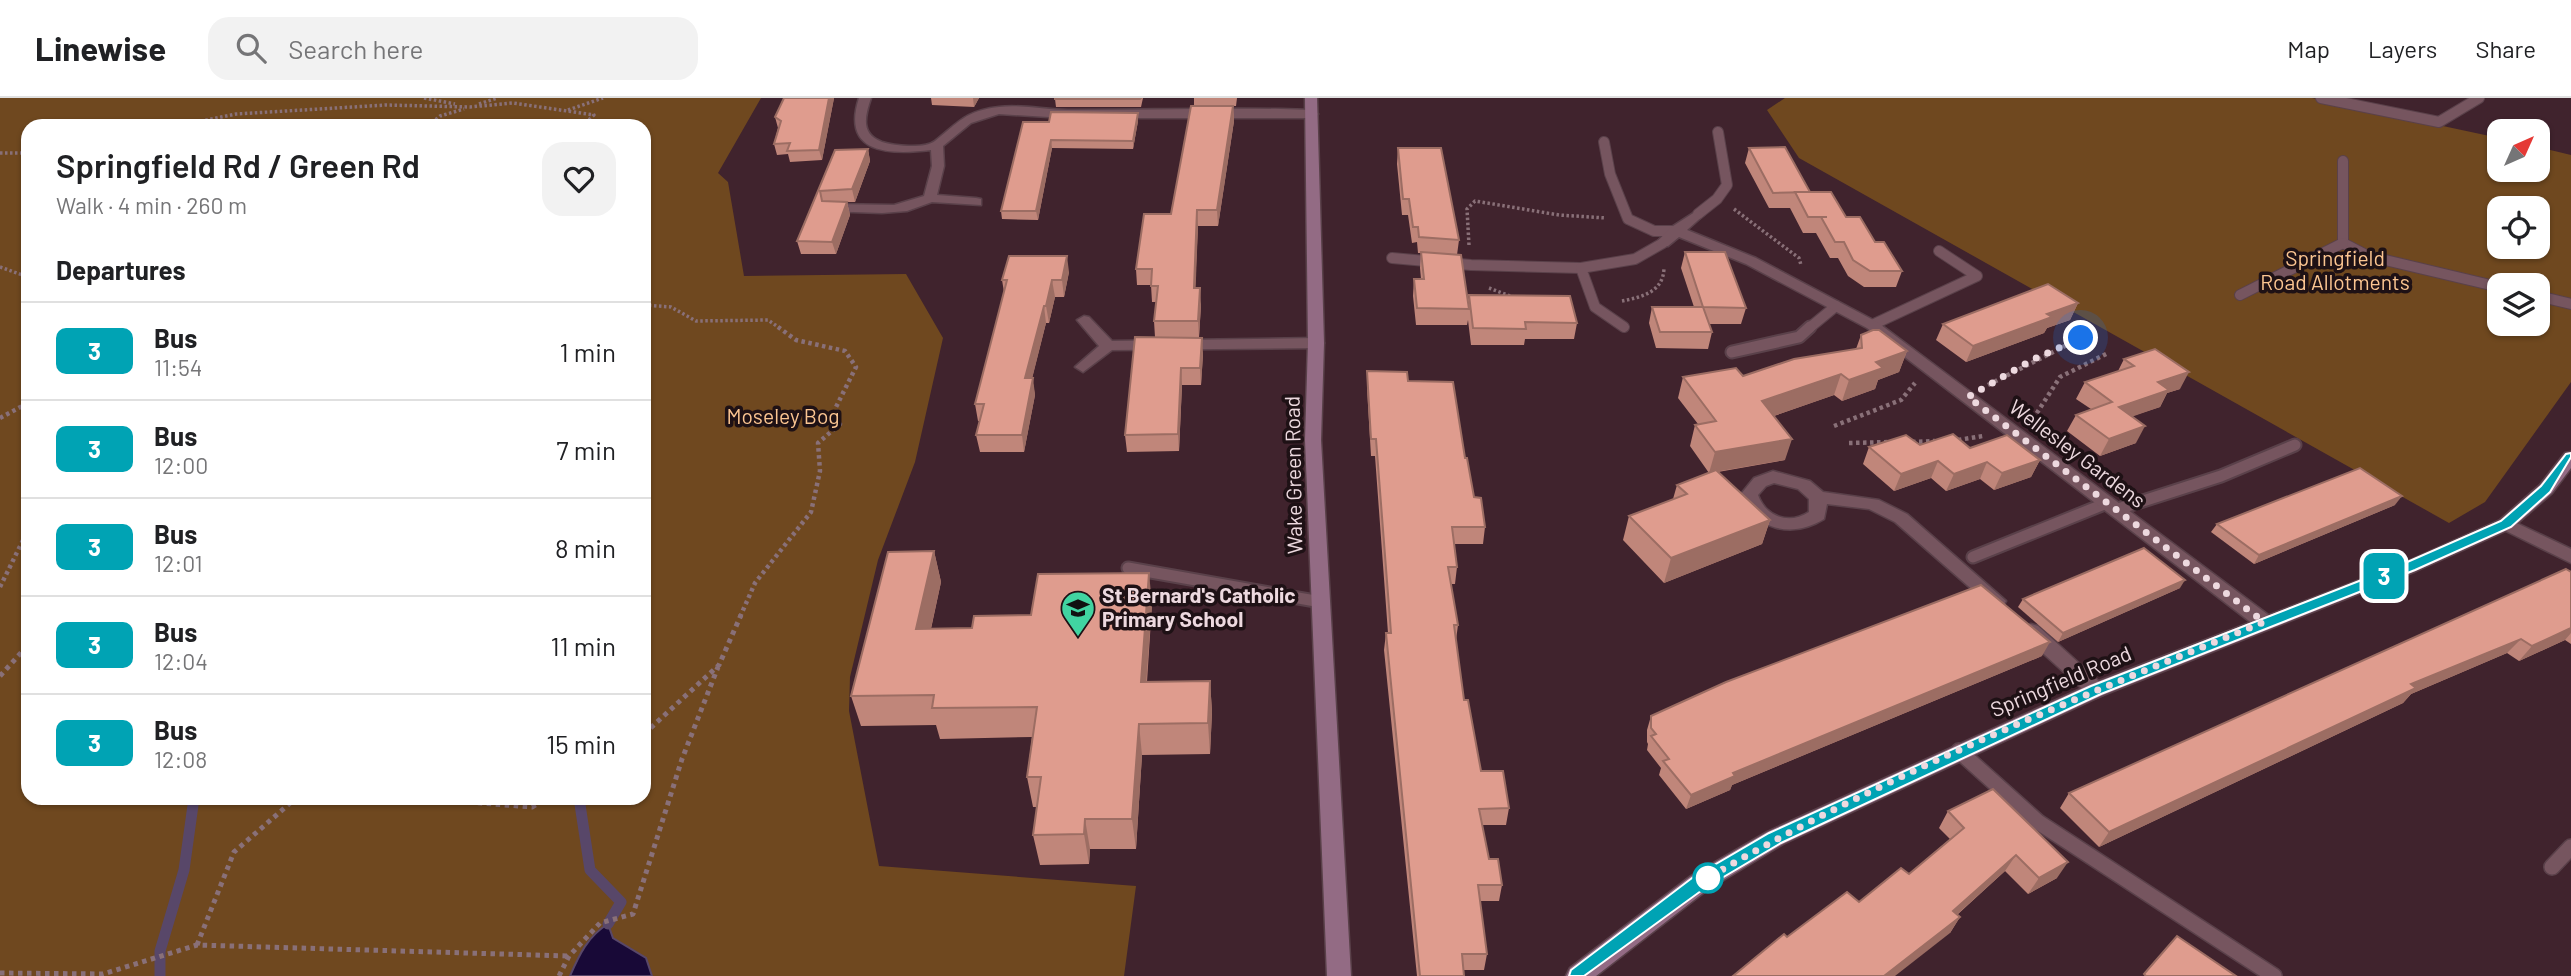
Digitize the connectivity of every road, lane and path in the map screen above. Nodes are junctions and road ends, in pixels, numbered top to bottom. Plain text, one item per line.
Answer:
1 (424, 98) edge
2 (497, 98) edge
3 (603, 98) edge
4 (865, 98) edge
5 (1019, 98) edge
6 (2321, 98) edge
7 (2479, 98) edge
8 (1312, 106) edge
9 (470, 107) junction
10 (1008, 109) junction
11 (567, 110) junction
12 (211, 119) edge
13 (436, 119) edge
14 (590, 119) edge
15 (1718, 132) dead end
16 (1604, 142) dead end
17 (937, 146) junction
18 (0, 153) edge
19 (21, 153) edge
20 (2343, 161) dead end
21 (930, 198) junction
22 (1717, 199) junction
23 (976, 202) dead end
24 (830, 208) edge
25 (1698, 214) joint
26 (1669, 237) junction
27 (2343, 243) junction
28 (1939, 251) dead end
29 (1392, 258) dead end
30 (0, 267) edge
31 (1581, 268) junction
32 (21, 274) edge
33 (2487, 284) edge
34 (1806, 286) junction
35 (2240, 295) dead end
36 (2550, 299) edge
37 (2571, 304) edge
38 (651, 306) edge
39 (1836, 306) junction
40 (1084, 320) dead end
41 (1872, 325) junction
42 (1625, 327) dead end
43 (2081, 338) dead end
44 (1316, 343) junction
45 (1108, 346) junction
46 (1732, 352) dead end
47 (2108, 353) dead end
48 (1083, 367) dead end
49 (1939, 375) junction
50 (1968, 397) junction
51 (21, 407) edge
52 (0, 418) edge
53 (1835, 426) dead end
54 (2007, 427) junction
55 (2021, 438) junction
56 (1954, 440) edge
57 (1944, 441) edge
58 (1897, 442) edge
59 (1909, 442) edge
60 (1849, 443) dead end
61 (2295, 445) dead end
62 (2571, 457) edge
63 (1818, 497) dead end
64 (2111, 506) junction
65 (2506, 524) junction
66 (21, 544) edge
67 (1973, 557) dead end
68 (2571, 557) edge
69 (1128, 568) dead end
70 (0, 587) edge
71 (1321, 602) junction
72 (2264, 622) junction
73 (21, 653) edge
74 (719, 665) junction
75 (0, 676) edge
76 (2096, 690) junction
77 (651, 728) edge
78 (1959, 751) junction
79 (288, 805) edge
80 (506, 805) edge
81 (535, 805) edge
82 (2571, 847) edge
83 (2552, 867) dead end
84 (197, 945) junction
85 (569, 956) junction
86 (0, 973) edge
87 (102, 975) edge
88 (559, 976) edge
89 (1339, 976) edge
90 (1578, 976) edge
91 (2274, 976) edge

1 - 9 path
2 - 9 path
3 - 11 path
4 - 17 street
5 - 10 street
6 - 7 lane
8 - 10 street
8 - 44 street, Wake Green Road
9 - 11 path
9 - 12 path
9 - 13 path
10 - 17 street
11 - 14 path
15 - 22 lane
16 - 26 lane
17 - 21 street
18 - 19 path
20 - 27 lane
21 - 23 street
21 - 24 street
22 - 25 lane
22 - 34 path
25 - 26 street
26 - 31 lane
26 - 34 street, Wellesley Gardens
27 - 33 lane
27 - 35 lane
28 - 41 lane
29 - 31 lane
30 - 32 path
31 - 42 lane
34 - 39 street, Wellesley Gardens
36 - 37 lane
38 - 74 path
39 - 41 street, Wellesley Gardens
39 - 46 lane
40 - 45 street
41 - 49 street, Wellesley Gardens
43 - 50 path
44 - 45 street
44 - 71 street, Wake Green Road
45 - 48 street
47 - 55 path
49 - 50 street, Wellesley Gardens
49 - 53 path
50 - 54 street, Wellesley Gardens
51 - 52 path
54 - 55 street, Wellesley Gardens
54 - 56 path
55 - 64 street, Wellesley Gardens
57 - 59 path
58 - 60 path
61 - 64 lane
62 - 65 street, Springfield Road
63 - 76 street
64 - 67 lane
64 - 72 street, Wellesley Gardens
65 - 68 street
65 - 72 street, Springfield Road
66 - 70 path
69 - 71 lane
71 - 89 street, Wake Green Road
72 - 76 street, Springfield Road
73 - 75 path
74 - 77 path
74 - 85 path
76 - 78 street, Springfield Road
78 - 90 street, Springfield Road
78 - 91 lane
79 - 84 path
80 - 81 path
82 - 83 lane
84 - 85 path
84 - 87 path
85 - 88 path
86 - 87 path

